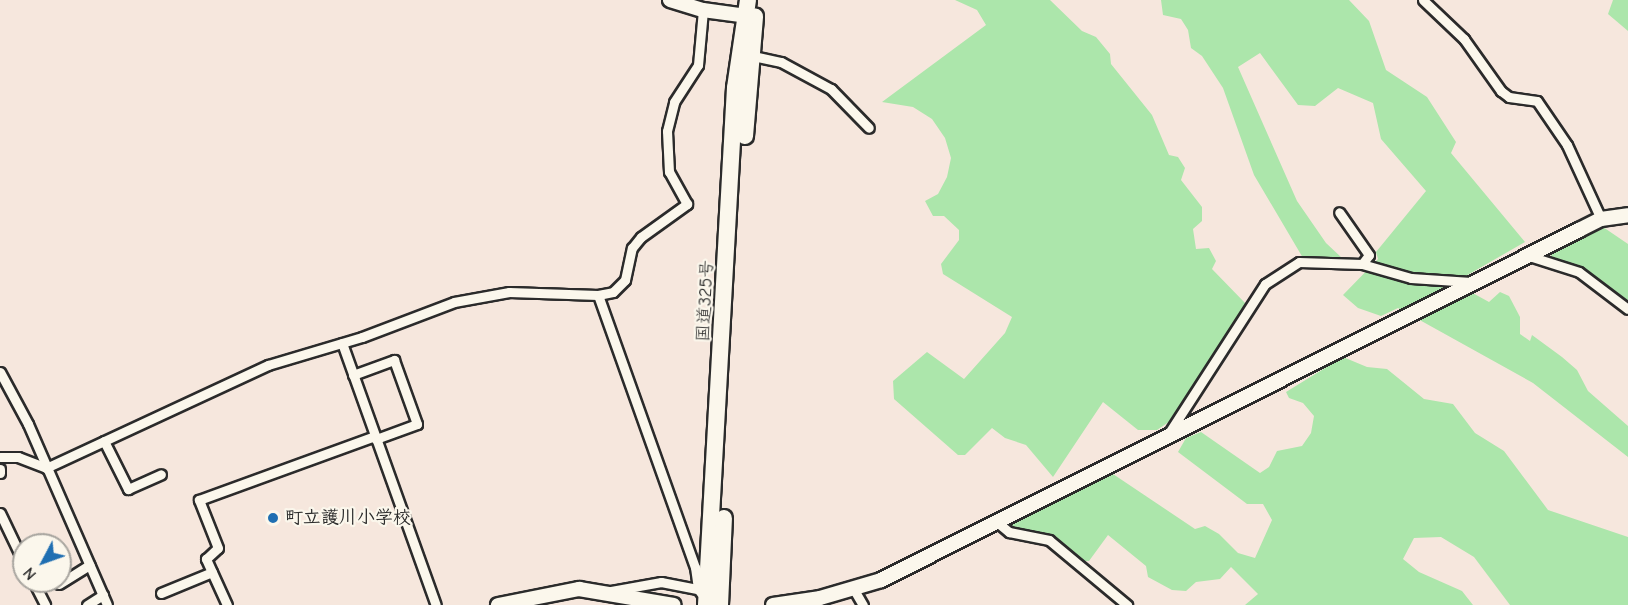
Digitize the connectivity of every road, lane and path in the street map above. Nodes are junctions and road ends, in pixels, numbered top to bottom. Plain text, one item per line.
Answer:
1 (670, 0) edge
2 (758, 0) edge
3 (1423, 0) edge
4 (703, 10) junction
5 (749, 11) edge
6 (753, 56) junction
7 (869, 128) dead end
8 (1339, 212) dead end
9 (1628, 215) edge
10 (1601, 219) junction
11 (1529, 256) junction
12 (1362, 264) junction
13 (1476, 282) junction
14 (598, 295) junction
15 (1628, 309) edge
16 (342, 343) junction
17 (0, 372) edge
18 (353, 375) junction
19 (1167, 436) junction
20 (375, 437) junction
21 (104, 441) junction
22 (0, 457) edge
23 (46, 468) junction
24 (161, 474) dead end
25 (0, 513) edge
26 (997, 522) junction
27 (12, 538) edge
28 (90, 565) junction
29 (212, 572) junction
30 (72, 576) edge
31 (853, 588) junction
32 (611, 591) junction
33 (161, 593) dead end
34 (103, 595) junction
35 (708, 600) edge
36 (87, 605) edge
37 (107, 605) edge
38 (227, 605) edge
39 (436, 605) edge
40 (498, 605) edge
41 (674, 605) edge
42 (773, 605) edge
43 (863, 605) edge
44 (1127, 605) edge

1 - 4 street
2 - 5 highway, 国道325号
3 - 10 street
4 - 5 street
4 - 14 street
5 - 6 highway, 国道325号
5 - 35 highway, 国道325号
6 - 7 street
6 - 35 highway, 国道325号
8 - 12 street
9 - 10 street
10 - 11 street
11 - 13 street
11 - 15 street
12 - 13 street
12 - 19 street
13 - 19 street
14 - 16 street
14 - 35 street
16 - 18 street
16 - 21 street
17 - 23 street
18 - 20 street
18 - 20 street
19 - 26 street
20 - 29 street
20 - 39 street
21 - 23 street
21 - 24 street
22 - 23 street
23 - 28 street
25 - 27 street
26 - 31 street
26 - 44 street
28 - 30 street
28 - 34 street
29 - 33 street
29 - 38 street
31 - 42 street
31 - 43 street
32 - 35 street
32 - 40 street
32 - 41 street
34 - 36 street
34 - 37 street

